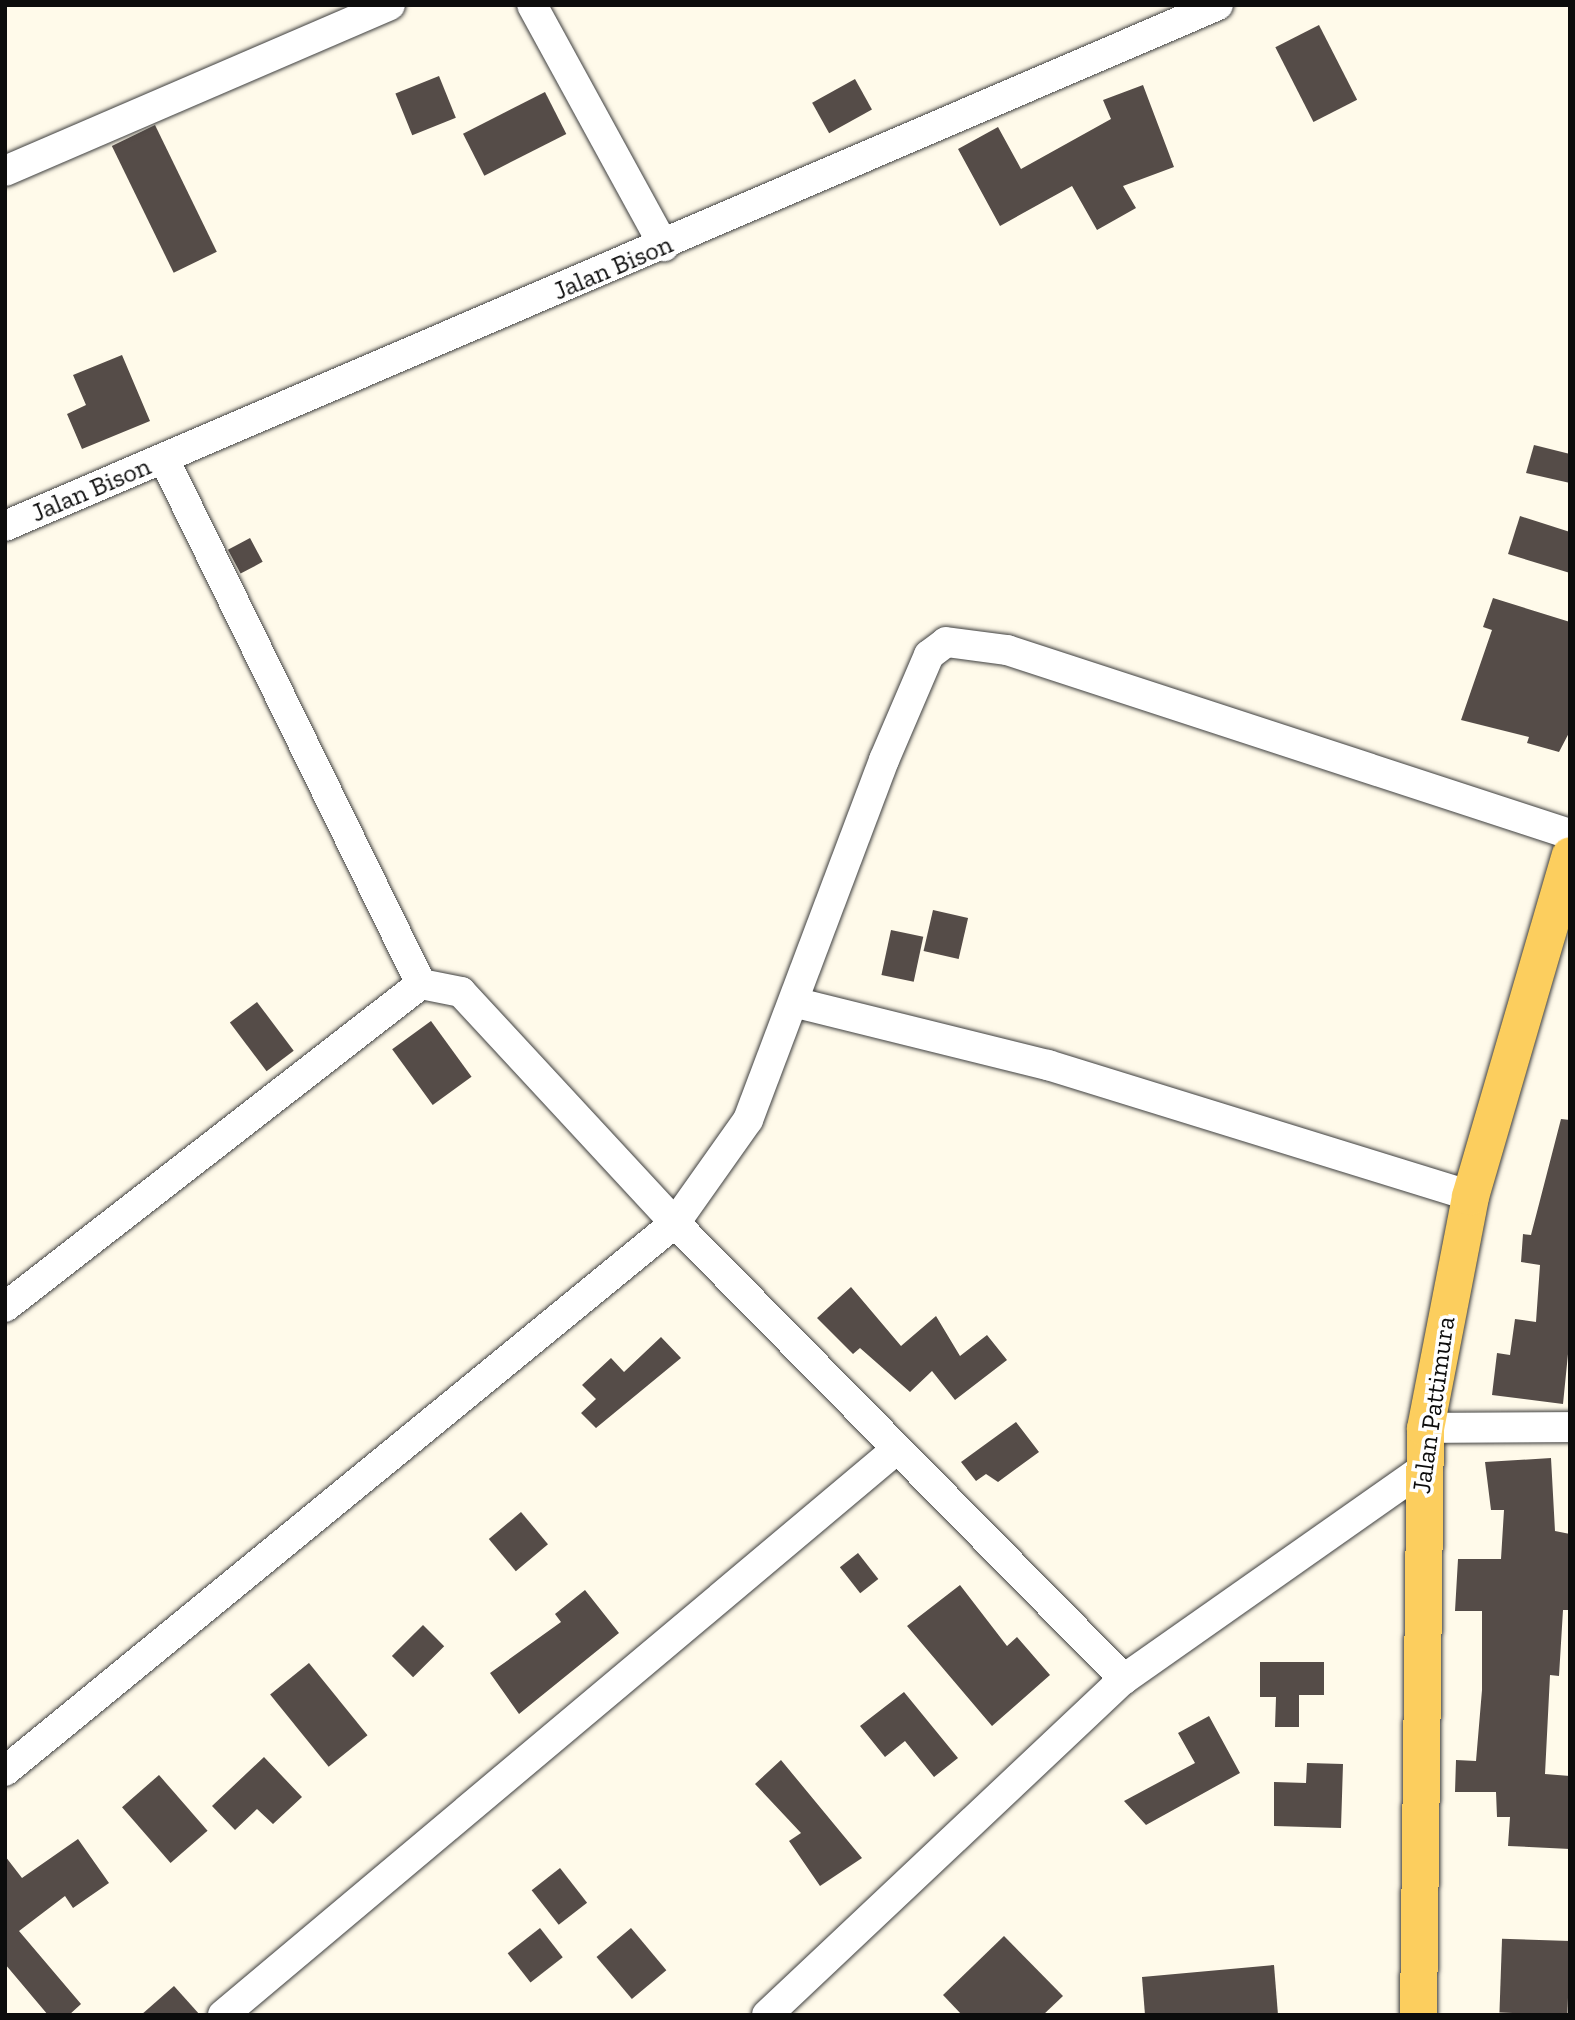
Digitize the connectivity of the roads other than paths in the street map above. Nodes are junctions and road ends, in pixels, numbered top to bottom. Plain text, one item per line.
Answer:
1 (390, 5) edge
2 (532, 5) edge
3 (1218, 5) edge
4 (5, 171) edge
5 (664, 246) junction
6 (164, 459) junction
7 (5, 526) edge
8 (1570, 834) edge
9 (1570, 855) edge
10 (421, 984) junction
11 (797, 1003) junction
12 (1470, 1196) junction
13 (675, 1223) junction
14 (5, 1307) edge
15 (1570, 1427) edge
16 (1425, 1428) junction
17 (897, 1449) junction
18 (1420, 1471) junction
19 (1124, 1679) junction
20 (5, 1771) edge
21 (223, 2015) edge
22 (766, 2015) edge
23 (1418, 2015) edge

1 - 4 street
2 - 5 street
3 - 5 street, Jalan Bison
5 - 6 street, Jalan Bison
6 - 7 street, Jalan Bison
6 - 10 street
8 - 11 street
9 - 12 main road, Jalan Pattimura
10 - 13 street
10 - 14 street
11 - 12 street
11 - 13 street
12 - 16 main road, Jalan Pattimura
13 - 17 street
13 - 20 street
15 - 16 street
16 - 18 main road, Jalan Pattimura
17 - 19 street
17 - 21 street
18 - 19 street
18 - 23 main road, Jalan Pattimura
19 - 22 street

